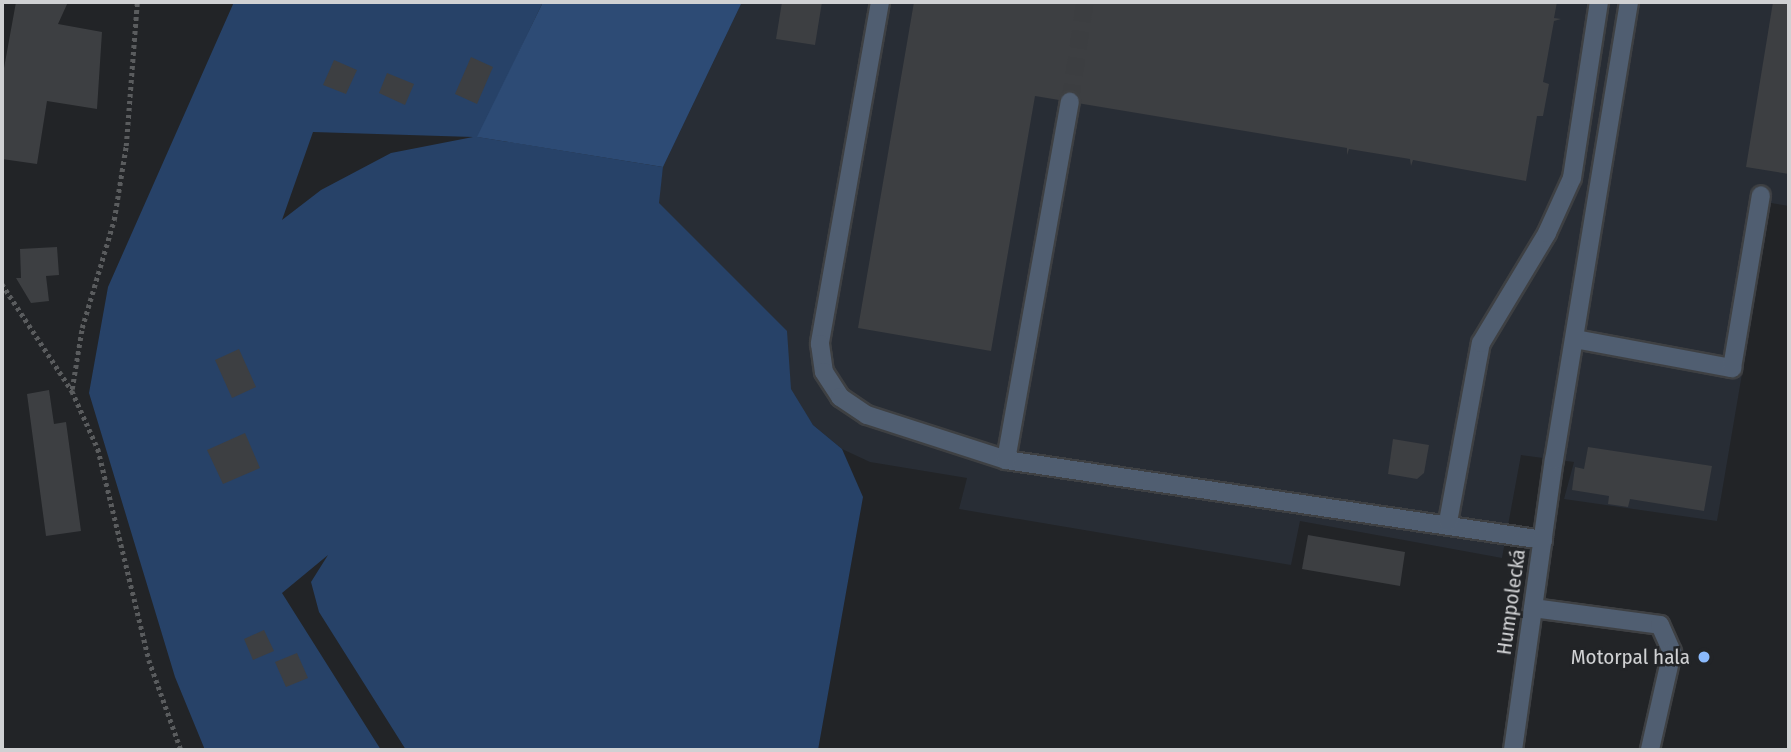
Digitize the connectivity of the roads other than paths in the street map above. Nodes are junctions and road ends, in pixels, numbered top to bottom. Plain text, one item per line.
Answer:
1 (880, 2) edge
2 (1599, 2) edge
3 (1629, 2) edge
4 (1070, 102) tunnel mouth
5 (1761, 195) dead end
6 (1576, 339) junction
7 (1006, 460) junction
8 (1448, 522) junction
9 (1543, 540) junction
10 (1533, 608) junction
11 (1513, 750) edge
12 (1650, 750) edge

1 - 7 street
2 - 8 street
3 - 6 street, Humpolecká
4 - 7 street
5 - 6 street
6 - 9 street, Humpolecká
7 - 8 street
8 - 9 street
9 - 10 street, Humpolecká
10 - 11 street, Humpolecká
10 - 12 street

